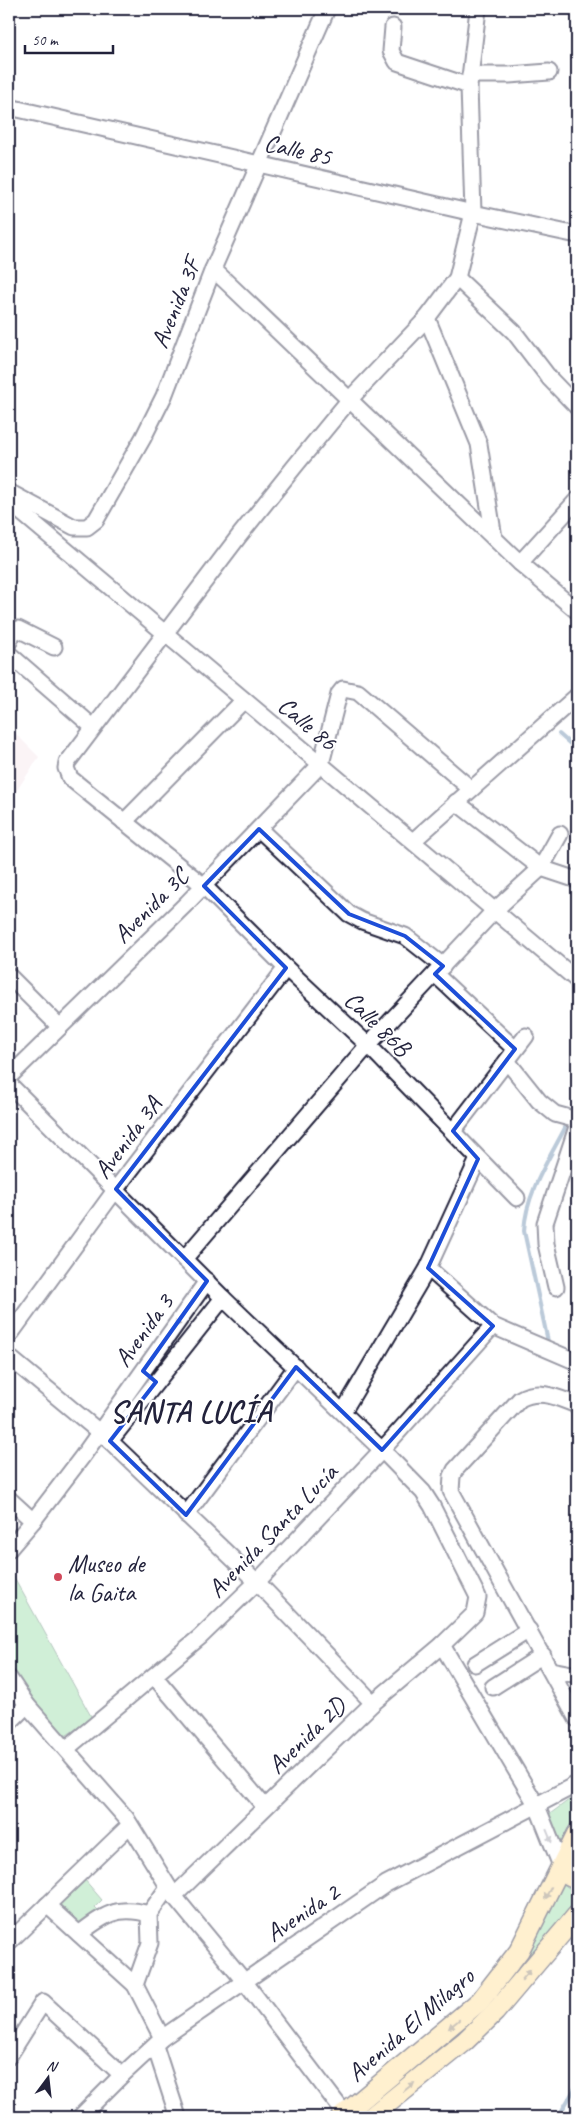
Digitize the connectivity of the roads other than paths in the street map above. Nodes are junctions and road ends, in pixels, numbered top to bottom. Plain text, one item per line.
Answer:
1 (326, 9) edge
2 (478, 9) edge
3 (393, 27) dead end
4 (549, 72) dead end
5 (469, 80) junction
6 (9, 107) edge
7 (258, 165) junction
8 (473, 213) junction
9 (577, 235) edge
10 (213, 269) junction
11 (457, 278) junction
12 (427, 318) junction
13 (350, 399) junction
14 (577, 407) edge
15 (9, 492) edge
16 (577, 500) edge
17 (9, 502) edge
18 (494, 538) junction
19 (520, 563) junction
20 (577, 611) edge
21 (166, 635) junction
22 (9, 642) edge
23 (54, 648) dead end
24 (9, 654) edge
25 (577, 696) edge
26 (244, 700) junction
27 (93, 727) junction
28 (321, 764) junction
29 (471, 790) junction
30 (456, 802) junction
31 (124, 822) junction
32 (259, 829) junction
33 (560, 834) dead end
34 (413, 841) junction
35 (540, 868) junction
36 (577, 880) edge
37 (204, 886) junction
38 (494, 911) junction
39 (286, 968) junction
40 (439, 970) junction
41 (9, 976) edge
42 (577, 980) edge
43 (60, 1027) junction
44 (526, 1036) dead end
45 (368, 1045) junction
46 (511, 1055) junction
47 (9, 1077) edge
48 (9, 1084) edge
49 (577, 1120) edge
50 (577, 1127) edge
51 (453, 1131) junction
52 (478, 1159) junction
53 (116, 1189) junction
54 (517, 1198) dead end
55 (184, 1259) junction
56 (428, 1268) junction
57 (207, 1282) junction
58 (556, 1287) dead end
59 (223, 1298) junction
60 (493, 1326) junction
61 (9, 1336) edge
62 (9, 1357) edge
63 (577, 1362) edge
64 (296, 1367) junction
65 (143, 1371) junction
66 (156, 1382) junction
67 (577, 1405) edge
68 (343, 1412) junction
69 (104, 1437) junction
70 (382, 1450) junction
71 (9, 1499) edge
72 (186, 1515) junction
73 (33, 1521) junction
74 (9, 1549) edge
75 (257, 1582) junction
76 (529, 1630) junction
77 (442, 1645) junction
78 (543, 1655) junction
79 (475, 1664) dead end
80 (551, 1670) junction
81 (577, 1675) edge
82 (154, 1676) junction
83 (9, 1678) edge
84 (493, 1687) dead end
85 (373, 1703) junction
86 (27, 1705) junction
87 (577, 1719) edge
88 (9, 1723) edge
89 (66, 1749) junction
90 (577, 1784) edge
91 (537, 1806) junction
92 (266, 1807) junction
93 (130, 1825) junction
94 (577, 1834) edge
95 (561, 1866) junction
96 (577, 1879) edge
97 (171, 1892) junction
98 (47, 1905) junction
99 (149, 1914) junction
100 (577, 1915) edge
101 (79, 1934) junction
102 (9, 1942) edge
103 (244, 1981) junction
104 (134, 1984) junction
105 (158, 2042) junction
106 (9, 2056) edge
107 (122, 2075) junction
108 (343, 2116) edge
109 (80, 2117) edge
110 (178, 2117) edge
111 (371, 2117) edge

1 - 7 street, Avenida 3F
2 - 5 street
3 - 5 street
4 - 5 street
5 - 8 street
6 - 7 street, Calle 85
7 - 8 street, Calle 85
7 - 10 street, Avenida 3F
8 - 9 street, Calle 85
8 - 11 street
10 - 13 street
10 - 15 street, Avenida 3F
11 - 12 street, Calle 86B
11 - 14 street
12 - 13 street, Calle 86B
12 - 18 street
13 - 18 street
13 - 21 street, Calle 86B
16 - 19 street
17 - 21 street, Calle 86
18 - 19 street
19 - 20 street
21 - 26 street, Calle 86
21 - 27 street, Calle 86B
22 - 23 street
24 - 27 street
25 - 29 street
26 - 28 street, Calle 86
26 - 31 street
27 - 31 street, Calle 86B
28 - 29 street
28 - 32 street, Avenida 3C
28 - 34 street, Calle 86
29 - 30 street
30 - 34 street
30 - 35 street
31 - 37 street, Calle 86B
32 - 37 street, Avenida 3C
32 - 40 street
33 - 35 street
34 - 38 street, Calle 86
35 - 36 street
35 - 38 street
37 - 39 street, Calle 86B
37 - 43 street, Avenida 3C
38 - 40 street
38 - 42 street, Calle 86
39 - 45 street, Calle 86B
39 - 53 street, Avenida 3A
40 - 45 street
40 - 46 street
41 - 43 street
43 - 47 street, Avenida 3C
44 - 46 street
45 - 51 street, Calle 86B
45 - 55 street
46 - 49 street
46 - 51 street
48 - 53 street
50 - 58 street
51 - 52 street, Calle 86B
52 - 54 street, Calle 86B
52 - 56 street
53 - 55 street
53 - 61 street, Avenida 3A
55 - 57 street
56 - 60 street
56 - 68 street
57 - 59 street
57 -> 65 street, Avenida 3
59 - 64 street
59 - 66 street, Avenida 3
60 - 63 street
60 - 70 street, Avenida Santa Lucía
62 - 69 street
64 - 68 street
64 - 72 street
65 - 66 street
65 - 69 street, Avenida 3
66 - 69 street, Avenida 3
67 - 76 street
68 - 70 street
69 - 72 street
69 - 73 street, Avenida 3
70 - 75 street, Avenida Santa Lucía
70 - 77 street, Avenida 2D
71 - 73 street
72 - 75 street
73 - 74 street, Avenida 3
75 - 82 street, Avenida Santa Lucía
75 - 85 street
76 - 78 street
76 - 79 street
77 - 85 street, Avenida 2D
77 - 91 street
78 - 80 street
78 - 84 street
80 - 81 street
80 - 87 street
82 - 89 street, Avenida Santa Lucía
82 - 92 street
83 - 86 street
85 - 92 street, Avenida 2D
86 - 88 street
86 - 89 street
89 - 93 street
90 - 91 street, Avenida 2
91 -> 95 street
91 - 103 street, Avenida 2
92 - 97 street, Avenida 2D
93 - 97 street
93 - 98 street
94 - 95 main road, Avenida El Milagro
95 - 96 main road
95 -> 108 main road, Avenida El Milagro
97 - 99 street, Avenida 2D
97 - 103 street
98 - 101 street
98 - 102 street
99 - 101 street
99 - 104 street
111 -> 100 main road, Avenida El Milagro
101 - 104 street
103 - 105 street, Avenida 2
103 - 108 street
104 - 105 street
105 - 107 street, Avenida 2
105 - 110 street
106 - 107 street
107 - 109 street, Avenida 2

